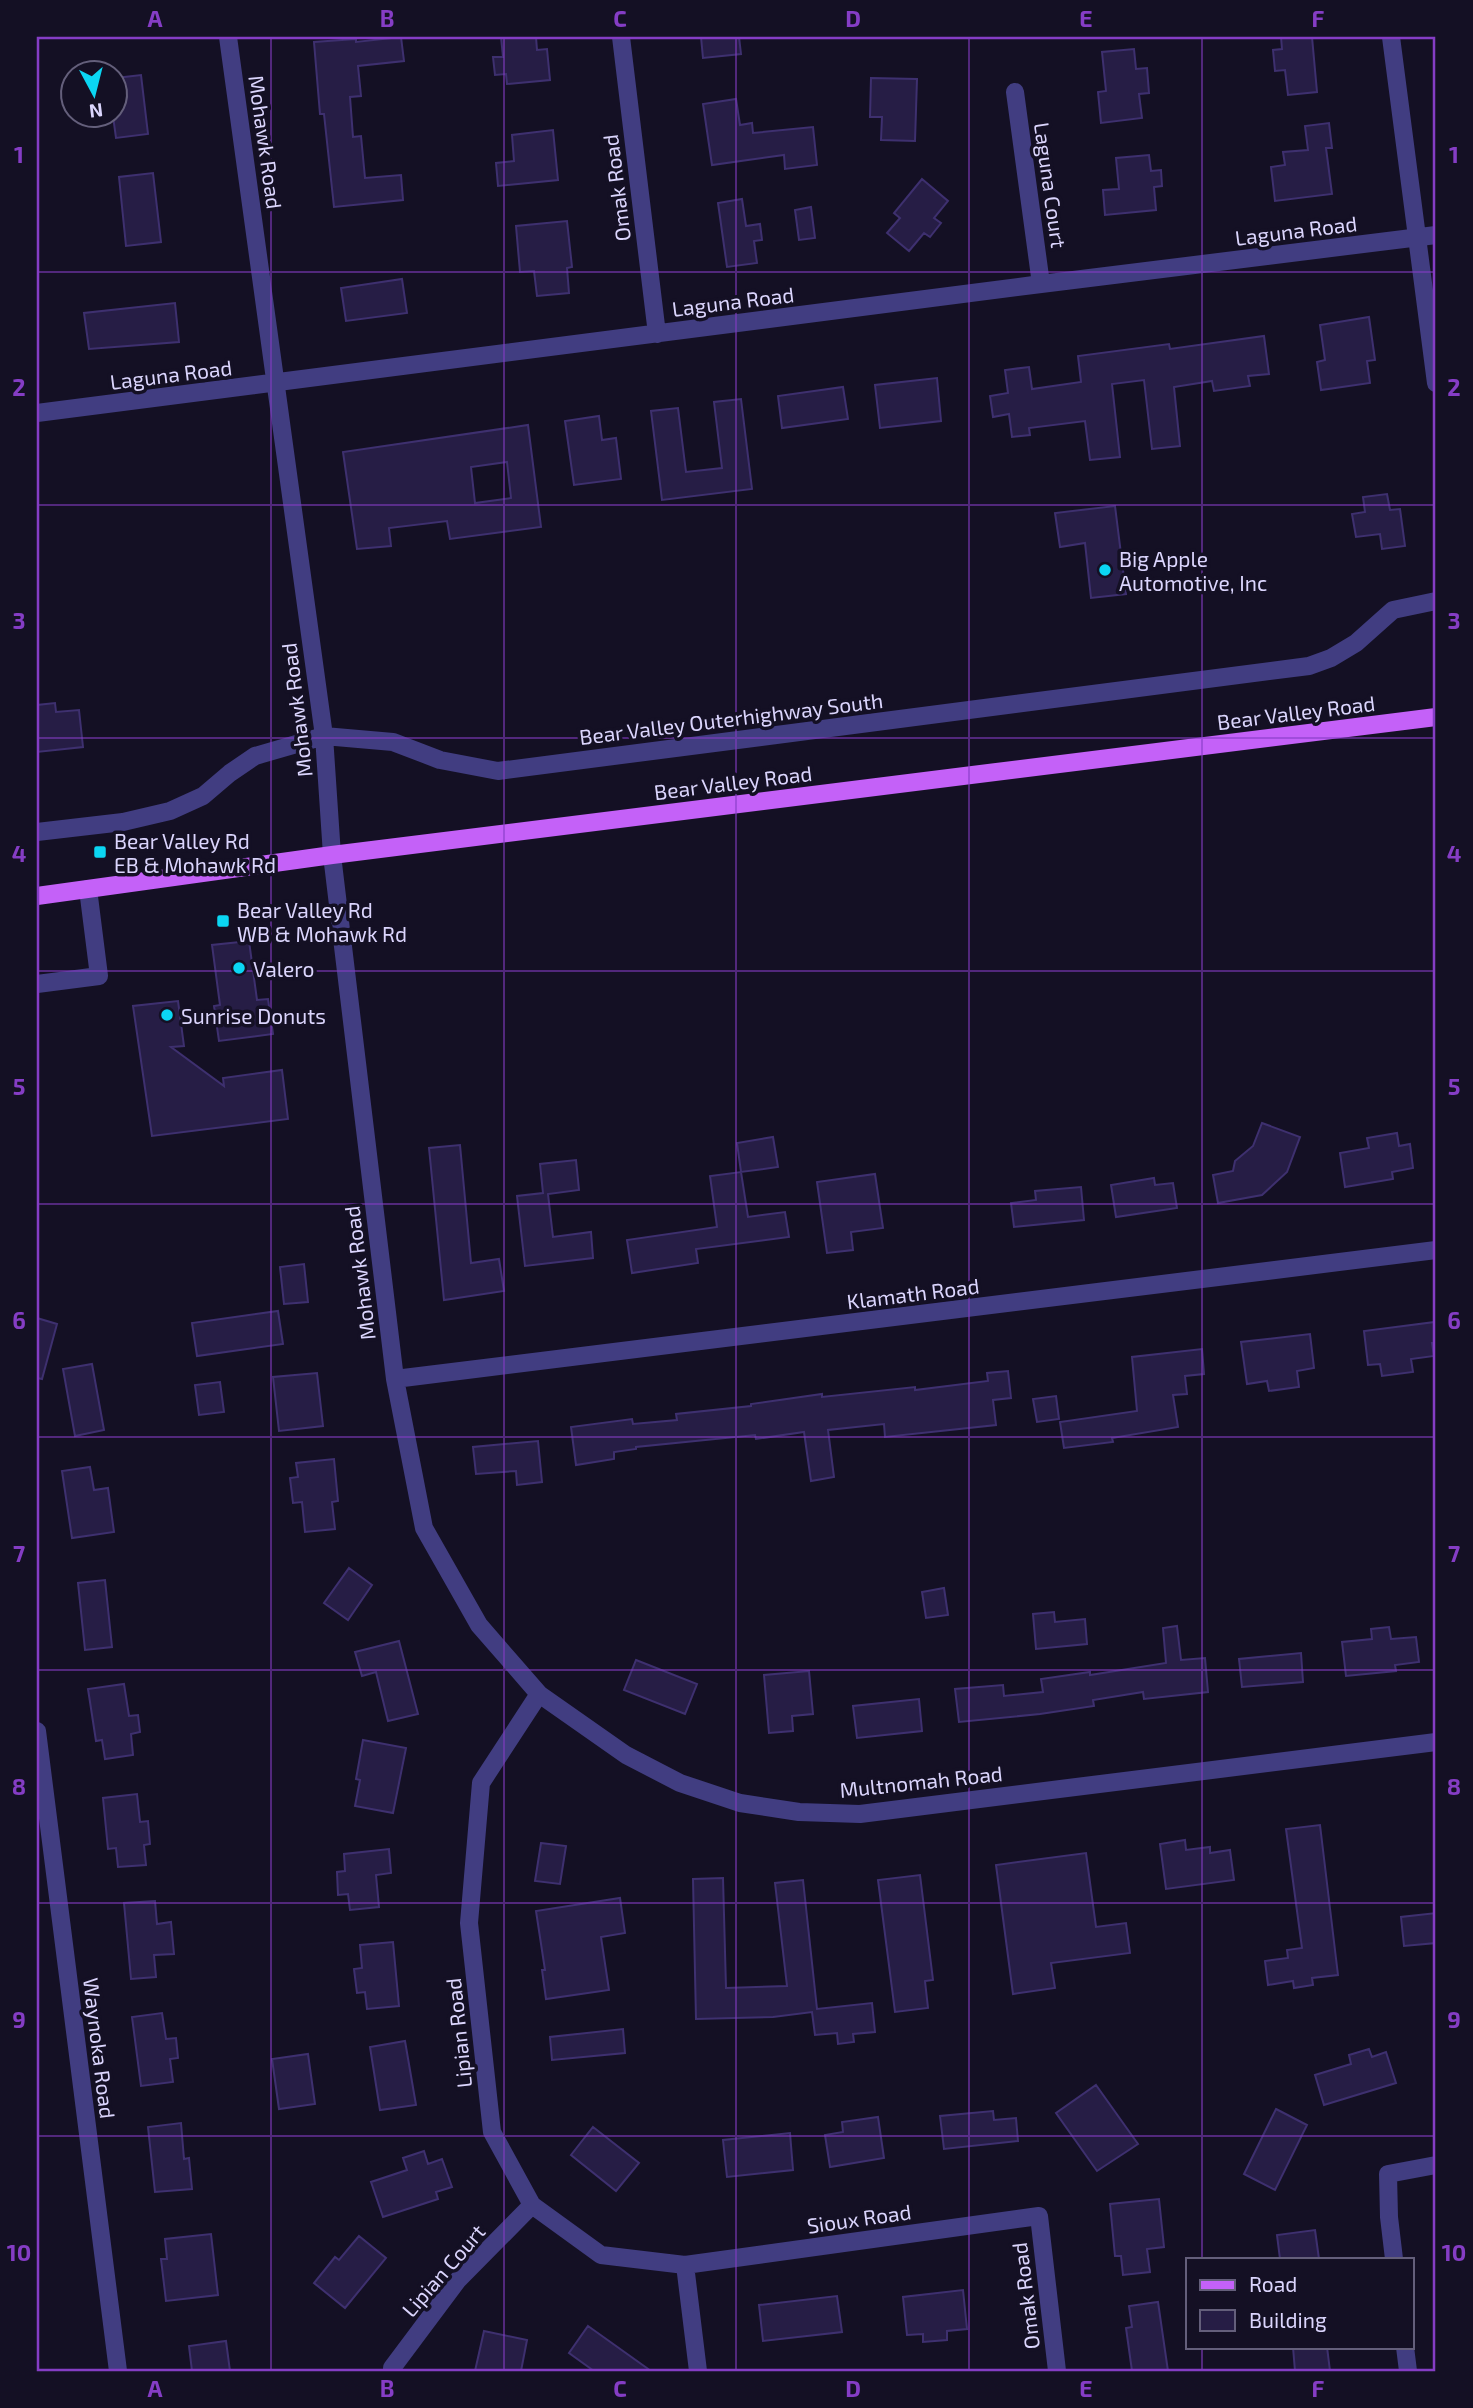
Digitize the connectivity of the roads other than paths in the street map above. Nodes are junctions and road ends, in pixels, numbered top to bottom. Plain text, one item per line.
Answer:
1 (228, 37) edge
2 (621, 37) edge
3 (1391, 37) edge
4 (1016, 92) dead end
5 (1427, 237) edge
6 (1041, 284) junction
7 (657, 334) junction
8 (1436, 383) edge
9 (275, 384) junction
10 (37, 413) edge
11 (1436, 601) edge
12 (1436, 717) edge
13 (324, 736) junction
14 (37, 832) edge
15 (332, 855) junction
16 (88, 889) junction
17 (37, 896) edge
18 (37, 984) edge
19 (1436, 1250) edge
20 (395, 1379) junction
21 (539, 1694) junction
22 (37, 1731) edge
23 (1436, 1742) edge
24 (1436, 2165) edge
25 (532, 2205) junction
26 (1039, 2216) joint
27 (1394, 2258) edge
28 (685, 2265) junction
29 (1405, 2348) edge
30 (392, 2368) dead end
31 (118, 2371) edge
32 (698, 2371) edge
33 (1057, 2371) edge
34 (1408, 2371) edge

1 - 9 street, Mohawk Road
2 - 7 street, Omak Road
3 - 5 street
4 - 6 street, Laguna Court
5 - 6 street, Laguna Road
5 - 8 street
6 - 7 street, Laguna Road
7 - 9 street, Laguna Road
9 - 10 street, Laguna Road
9 - 13 street, Mohawk Road
11 - 13 street, Bear Valley Outerhighway South
12 - 15 main road, Bear Valley Road
13 - 14 street, Bear Valley Outerhighway South
13 - 15 street, Mohawk Road
15 - 16 main road, Bear Valley Road
15 - 20 street, Mohawk Road
16 - 17 main road, Bear Valley Road
16 - 18 street
19 - 20 street, Klamath Road
20 - 21 street, Multnomah Road
21 - 23 street, Multnomah Road
21 - 25 street, Lipian Road
22 - 31 street, Waynoka Road
24 - 27 street
25 - 28 street, Lipian Road
25 - 30 street, Lipian Court
26 - 28 street, Sioux Road
26 - 33 street, Omak Road
28 - 32 street
29 - 34 street

